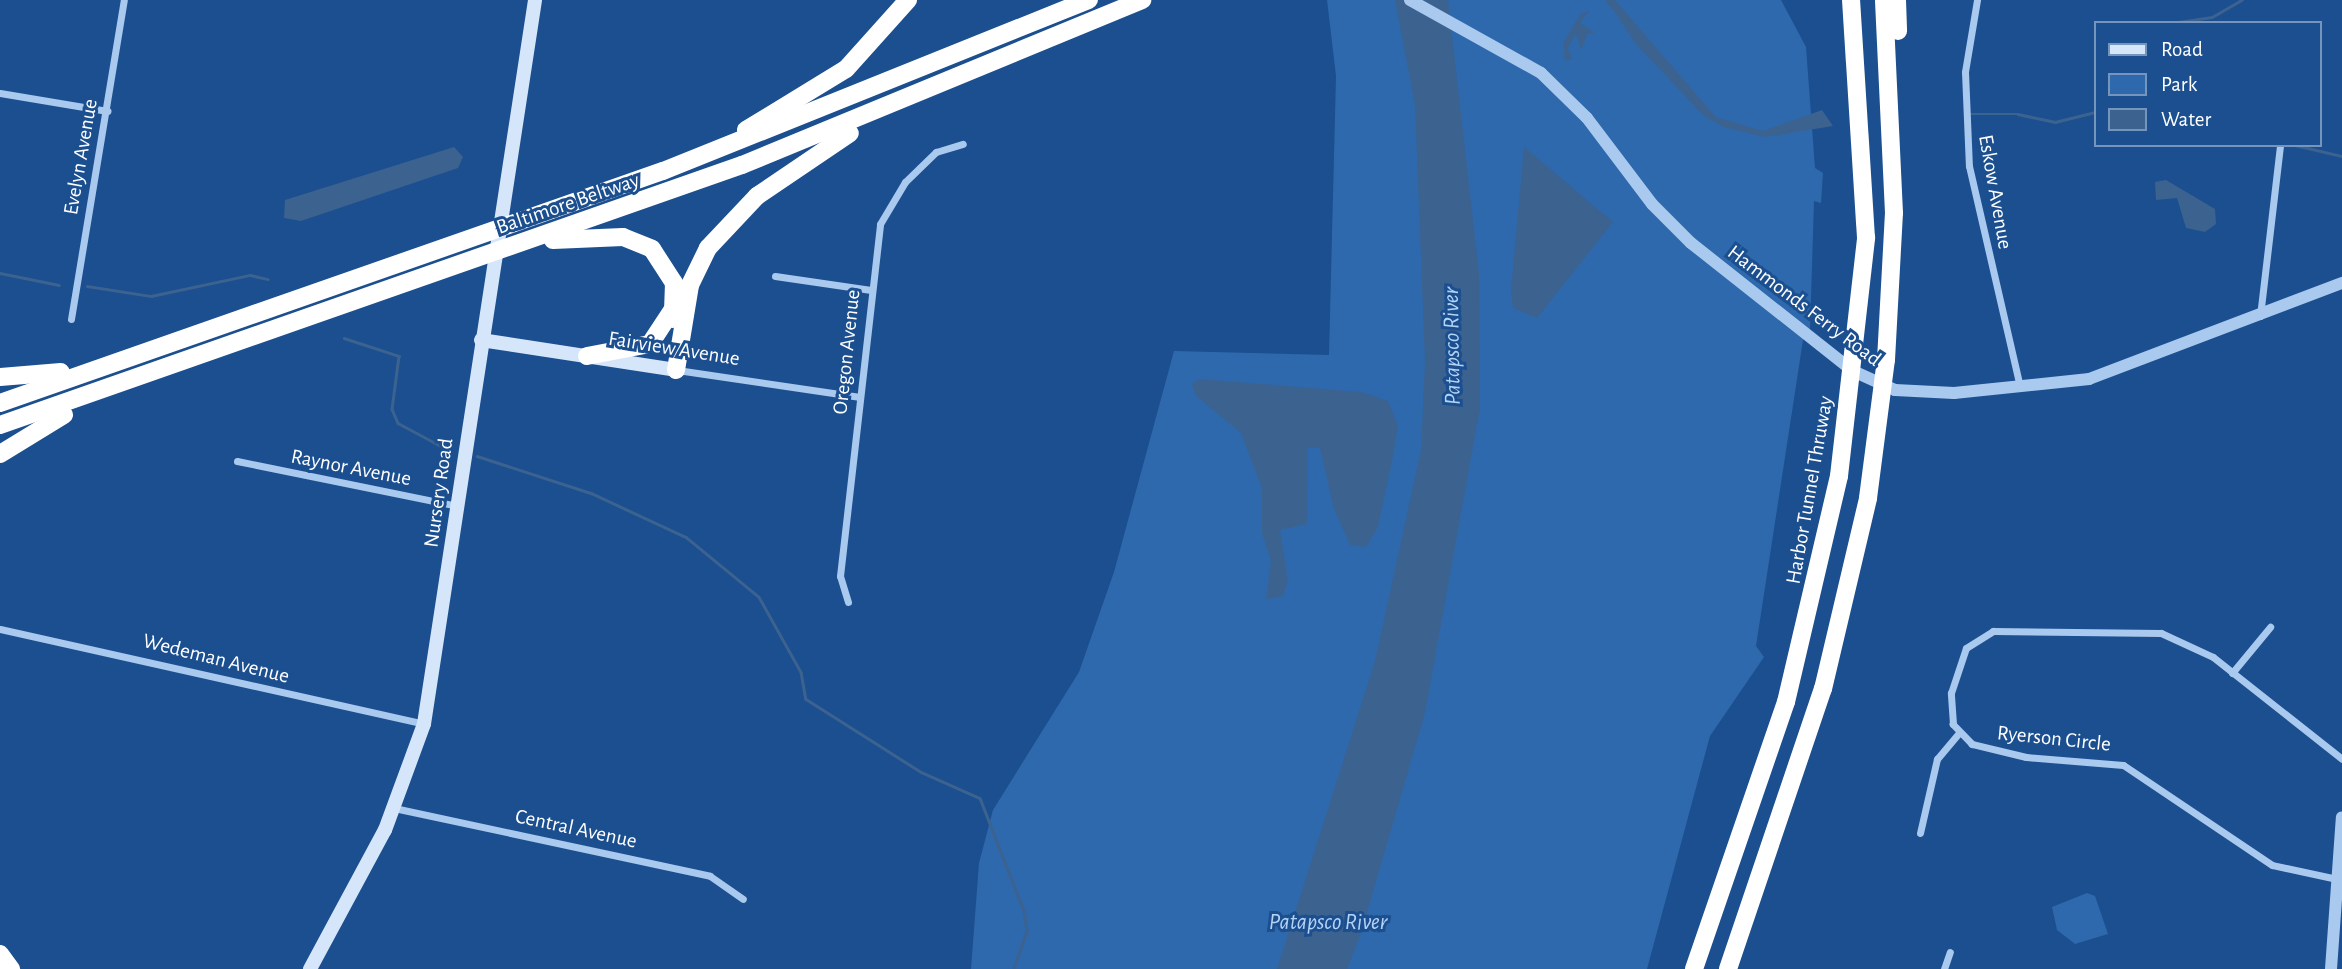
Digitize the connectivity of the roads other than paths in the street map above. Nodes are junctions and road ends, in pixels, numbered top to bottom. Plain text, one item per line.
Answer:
1 (124, 0) edge
2 (535, 0) edge
3 (908, 0) edge
4 (1089, 0) edge
5 (1142, 0) edge
6 (1410, 0) edge
7 (1851, 0) edge
8 (1884, 0) edge
9 (1897, 0) edge
10 (1977, 0) edge
11 (960, 78) junction
12 (0, 93) edge
13 (107, 111) junction
14 (962, 144) dead end
15 (2280, 147) edge
16 (676, 167) junction
17 (1894, 213) junction
18 (522, 244) junction
19 (775, 276) dead end
20 (2342, 284) edge
21 (872, 290) junction
22 (675, 306) junction
23 (2260, 317) junction
24 (71, 319) dead end
25 (481, 340) junction
26 (229, 346) junction
27 (587, 356) junction
28 (113, 363) junction
29 (671, 369) junction
30 (0, 377) edge
31 (2020, 387) junction
32 (860, 397) junction
33 (0, 403) edge
34 (0, 425) edge
35 (0, 454) edge
36 (237, 461) dead end
37 (458, 506) junction
38 (848, 603) dead end
39 (2270, 627) dead end
40 (0, 629) edge
41 (2232, 673) junction
42 (424, 724) junction
43 (1958, 734) junction
44 (2342, 759) edge
45 (394, 808) junction
46 (2342, 817) edge
47 (1920, 833) dead end
48 (2337, 879) junction
49 (743, 899) dead end
50 (1950, 952) dead end
51 (0, 954) edge
52 (11, 969) edge
53 (310, 969) edge
54 (1694, 969) edge
55 (1728, 969) edge
56 (1944, 969) edge
57 (2330, 969) edge

1 - 13 street, Evelyn Avenue
2 - 25 main road, Nursery Road
3 - 16 highway
4 - 16 highway, Baltimore Beltway
5 - 11 highway, Baltimore Beltway
6 - 31 street, Hammonds Ferry Road
7 - 54 highway, Harbor Tunnel Thruway
8 - 17 highway
9 - 17 highway
10 - 31 street, Eskow Avenue
11 - 18 highway, Baltimore Beltway
11 - 29 highway
12 - 13 street
13 - 24 street, Evelyn Avenue
14 - 21 street, Oregon Avenue
15 - 23 street
16 - 28 highway, Baltimore Beltway
17 - 55 highway
18 - 22 highway
18 - 26 highway, Baltimore Beltway
19 - 21 street
20 - 23 street, Hammonds Ferry Road
21 - 32 street, Oregon Avenue
22 - 27 highway
22 - 29 highway
23 - 31 street, Hammonds Ferry Road
25 - 27 main road, Fairview Avenue
25 - 37 main road, Nursery Road
26 - 34 highway, Baltimore Beltway
26 - 35 highway
27 - 29 main road, Fairview Avenue
28 - 30 highway
28 - 33 highway, Baltimore Beltway
29 - 32 street, Fairview Avenue
32 - 38 street, Oregon Avenue
36 - 37 street, Raynor Avenue
37 - 42 main road, Nursery Road
39 - 41 street
40 - 42 street, Wedeman Avenue
41 - 43 street
41 - 44 street
42 - 45 main road, Nursery Road
43 - 47 street
43 - 48 street, Ryerson Circle
45 - 49 street, Central Avenue
45 - 53 main road, Nursery Road
46 - 48 street
48 - 57 street
50 - 56 street
51 - 52 highway

